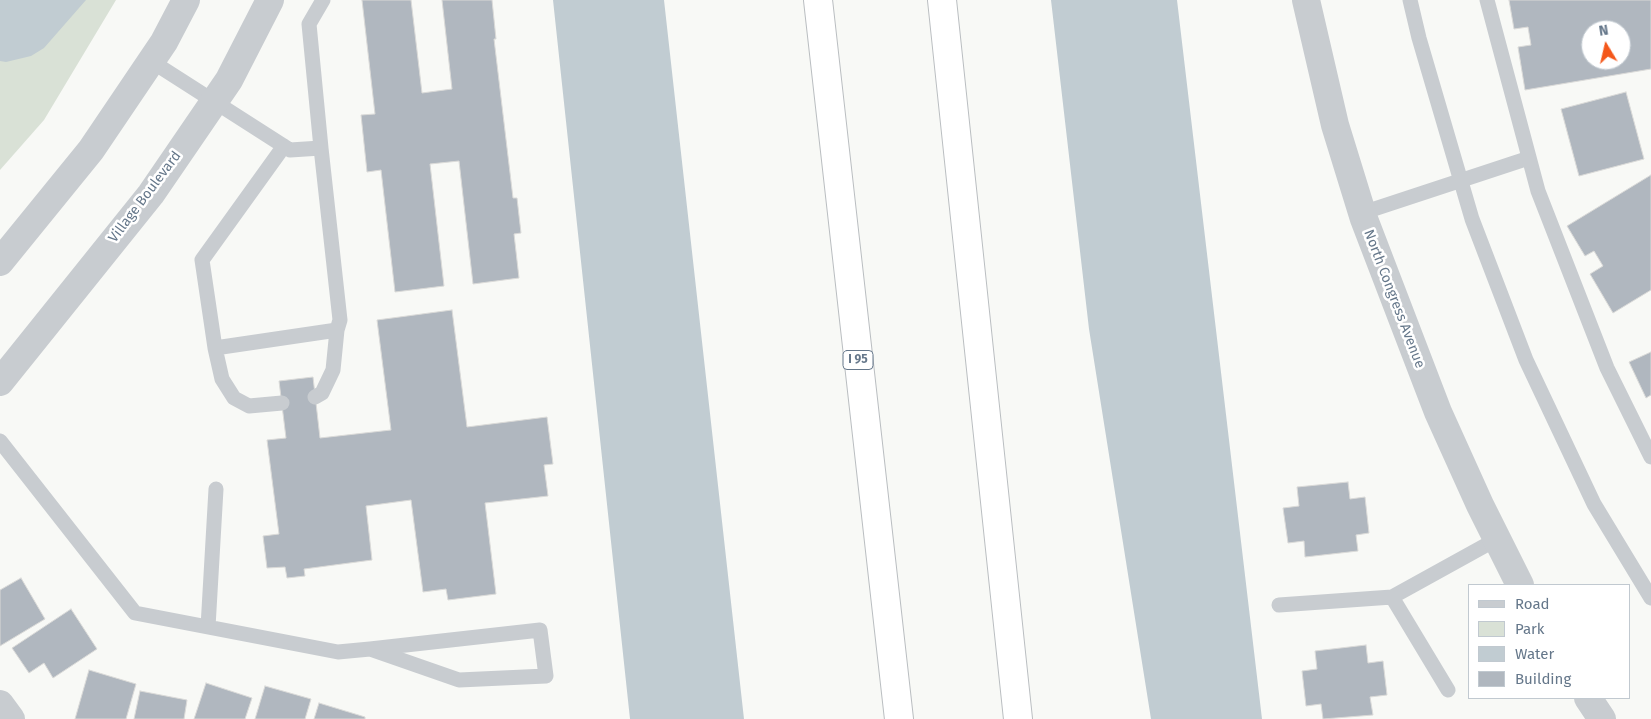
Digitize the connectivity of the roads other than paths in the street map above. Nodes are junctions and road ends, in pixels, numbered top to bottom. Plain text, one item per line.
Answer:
1 (186, 0) edge
2 (270, 0) edge
3 (323, 0) edge
4 (818, 0) edge
5 (942, 0) edge
6 (1306, 0) edge
7 (1410, 0) edge
8 (1487, 0) edge
9 (151, 61) junction
10 (215, 100) junction
11 (284, 146) junction
12 (321, 148) junction
13 (1530, 158) junction
14 (1461, 181) junction
15 (1362, 213) junction
16 (0, 262) edge
17 (337, 330) junction
18 (215, 348) junction
19 (0, 382) edge
20 (315, 397) dead end
21 (282, 403) dead end
22 (0, 441) edge
23 (1651, 458) edge
24 (216, 489) dead end
25 (1496, 539) junction
26 (1519, 584) edge
27 (1392, 597) junction
28 (1651, 598) edge
29 (1279, 606) dead end
30 (208, 627) junction
31 (370, 649) junction
32 (1448, 690) dead end
33 (1589, 699) edge
34 (0, 704) edge
35 (11, 719) edge
36 (899, 719) edge
37 (1018, 719) edge
38 (1602, 719) edge

1 - 9 street
2 - 10 street, Village Boulevard
3 - 12 lane
4 - 36 highway, I 95
5 - 37 highway
6 - 15 street, North Congress Avenue
7 - 14 lane
8 - 13 lane
9 - 10 lane
9 - 16 street
10 - 11 lane
10 - 19 street, Village Boulevard
11 - 12 lane
11 - 18 lane
12 - 17 lane
13 - 14 lane
13 - 23 lane
14 - 15 lane
14 - 28 lane
15 - 25 street, North Congress Avenue
17 - 18 lane
17 - 20 lane
18 - 21 lane
22 - 30 lane
24 - 30 lane
25 - 26 street, North Congress Avenue
25 - 27 lane
27 - 29 lane
27 - 32 lane
30 - 31 lane
31 - 31 lane
33 - 38 street
34 - 35 street

